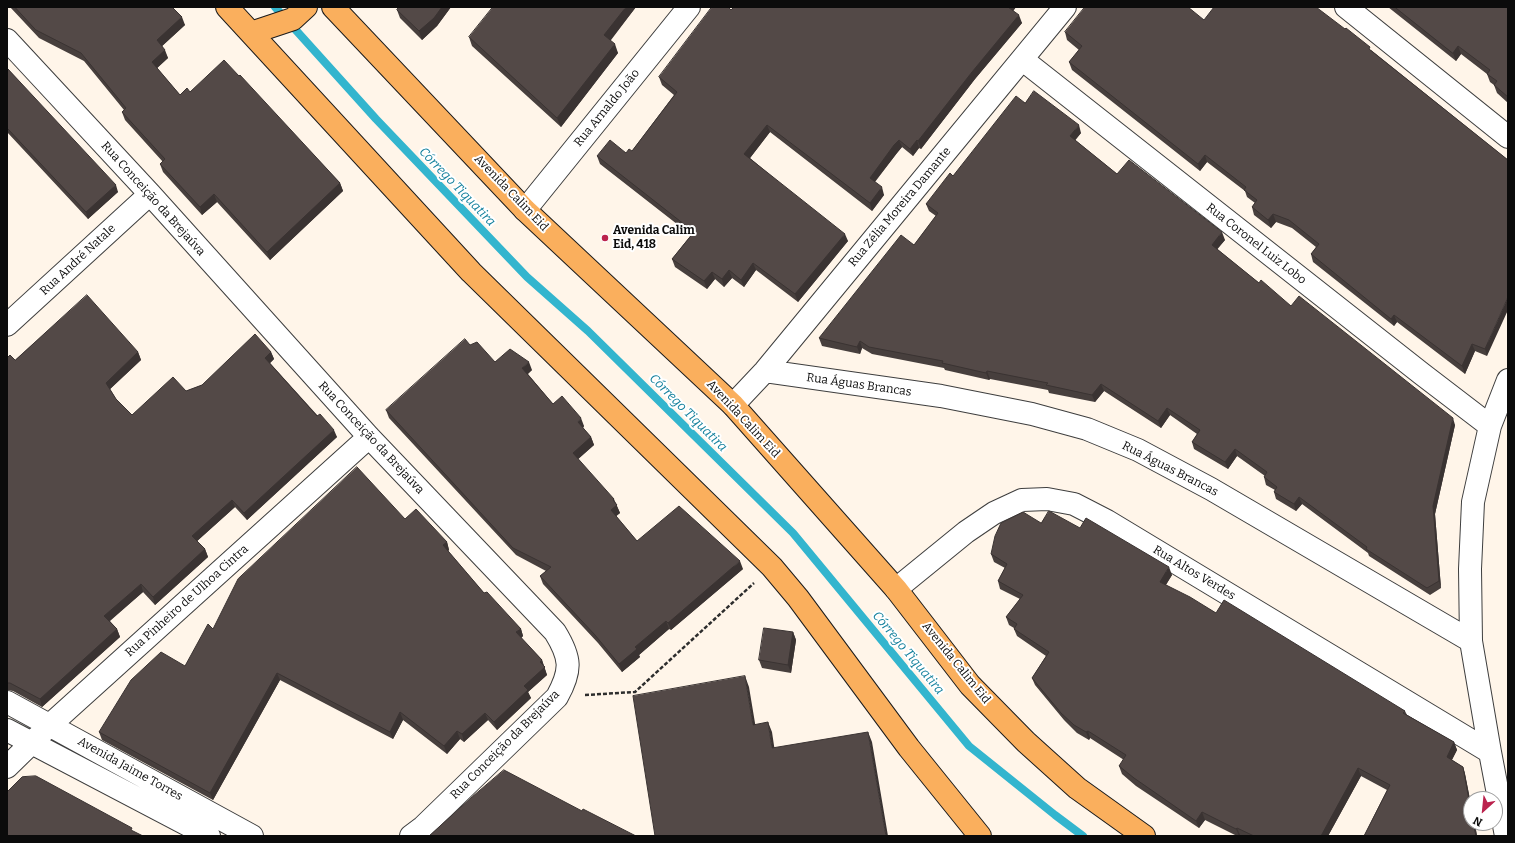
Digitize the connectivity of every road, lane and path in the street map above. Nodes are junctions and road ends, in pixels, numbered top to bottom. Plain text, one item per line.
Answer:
1 (227, 7) edge
2 (306, 7) edge
3 (333, 7) edge
4 (689, 7) edge
5 (1065, 7) edge
6 (1346, 7) edge
7 (251, 33) junction
8 (7, 40) edge
9 (1023, 60) junction
10 (1508, 136) edge
11 (150, 194) junction
12 (525, 210) junction
13 (7, 325) edge
14 (765, 371) junction
15 (1508, 380) edge
16 (733, 405) junction
17 (1490, 426) junction
18 (369, 437) junction
19 (772, 567) junction
20 (896, 588) junction
21 (1471, 641) junction
22 (557, 697) junction
23 (7, 702) edge
24 (50, 725) junction
25 (7, 730) edge
26 (32, 743) junction
27 (1490, 752) junction
28 (7, 766) edge
29 (209, 836) edge
30 (252, 836) edge
31 (411, 836) edge
32 (980, 836) edge
33 (1144, 836) edge
34 (1506, 836) edge

1 - 7 main road
2 - 7 main road
3 - 12 main road, Avenida Calim Eid
4 - 12 street, Rua Arnaldo João
5 - 9 street, Rua Zélia Moreira Damante
6 - 10 street
7 - 19 main road
8 - 11 street, Rua Conceição da Brejaúva
9 - 14 street, Rua Zélia Moreira Damante
9 - 17 street, Rua Coronel Luiz Lobo
11 - 13 street, Rua André Natale
11 - 18 street, Rua Conceição da Brejaúva
12 - 16 main road, Avenida Calim Eid
14 - 16 street, Rua Zélia Moreira Damante
14 - 21 street, Rua Águas Brancas
15 - 17 street
16 - 20 main road, Avenida Calim Eid
17 - 21 street
18 - 22 street, Rua Conceição da Brejaúva
18 - 24 street, Rua Pinheiro de Ulhoa Cintra
19 - 22 path
19 - 32 main road
20 - 27 street, Rua Altos Verdes
20 - 33 main road, Avenida Calim Eid
21 - 27 street
22 - 31 street, Rua Conceição da Brejaúva
23 - 24 street, Avenida Jaime Torres
24 - 26 street, Rua Pinheiro de Ulhoa Cintra
24 - 30 street, Avenida Jaime Torres
25 - 26 street, Avenida Jaime Torres
26 - 28 street, Rua Pinheiro de Ulhoa Cintra
26 - 29 street, Avenida Jaime Torres
27 - 34 street

